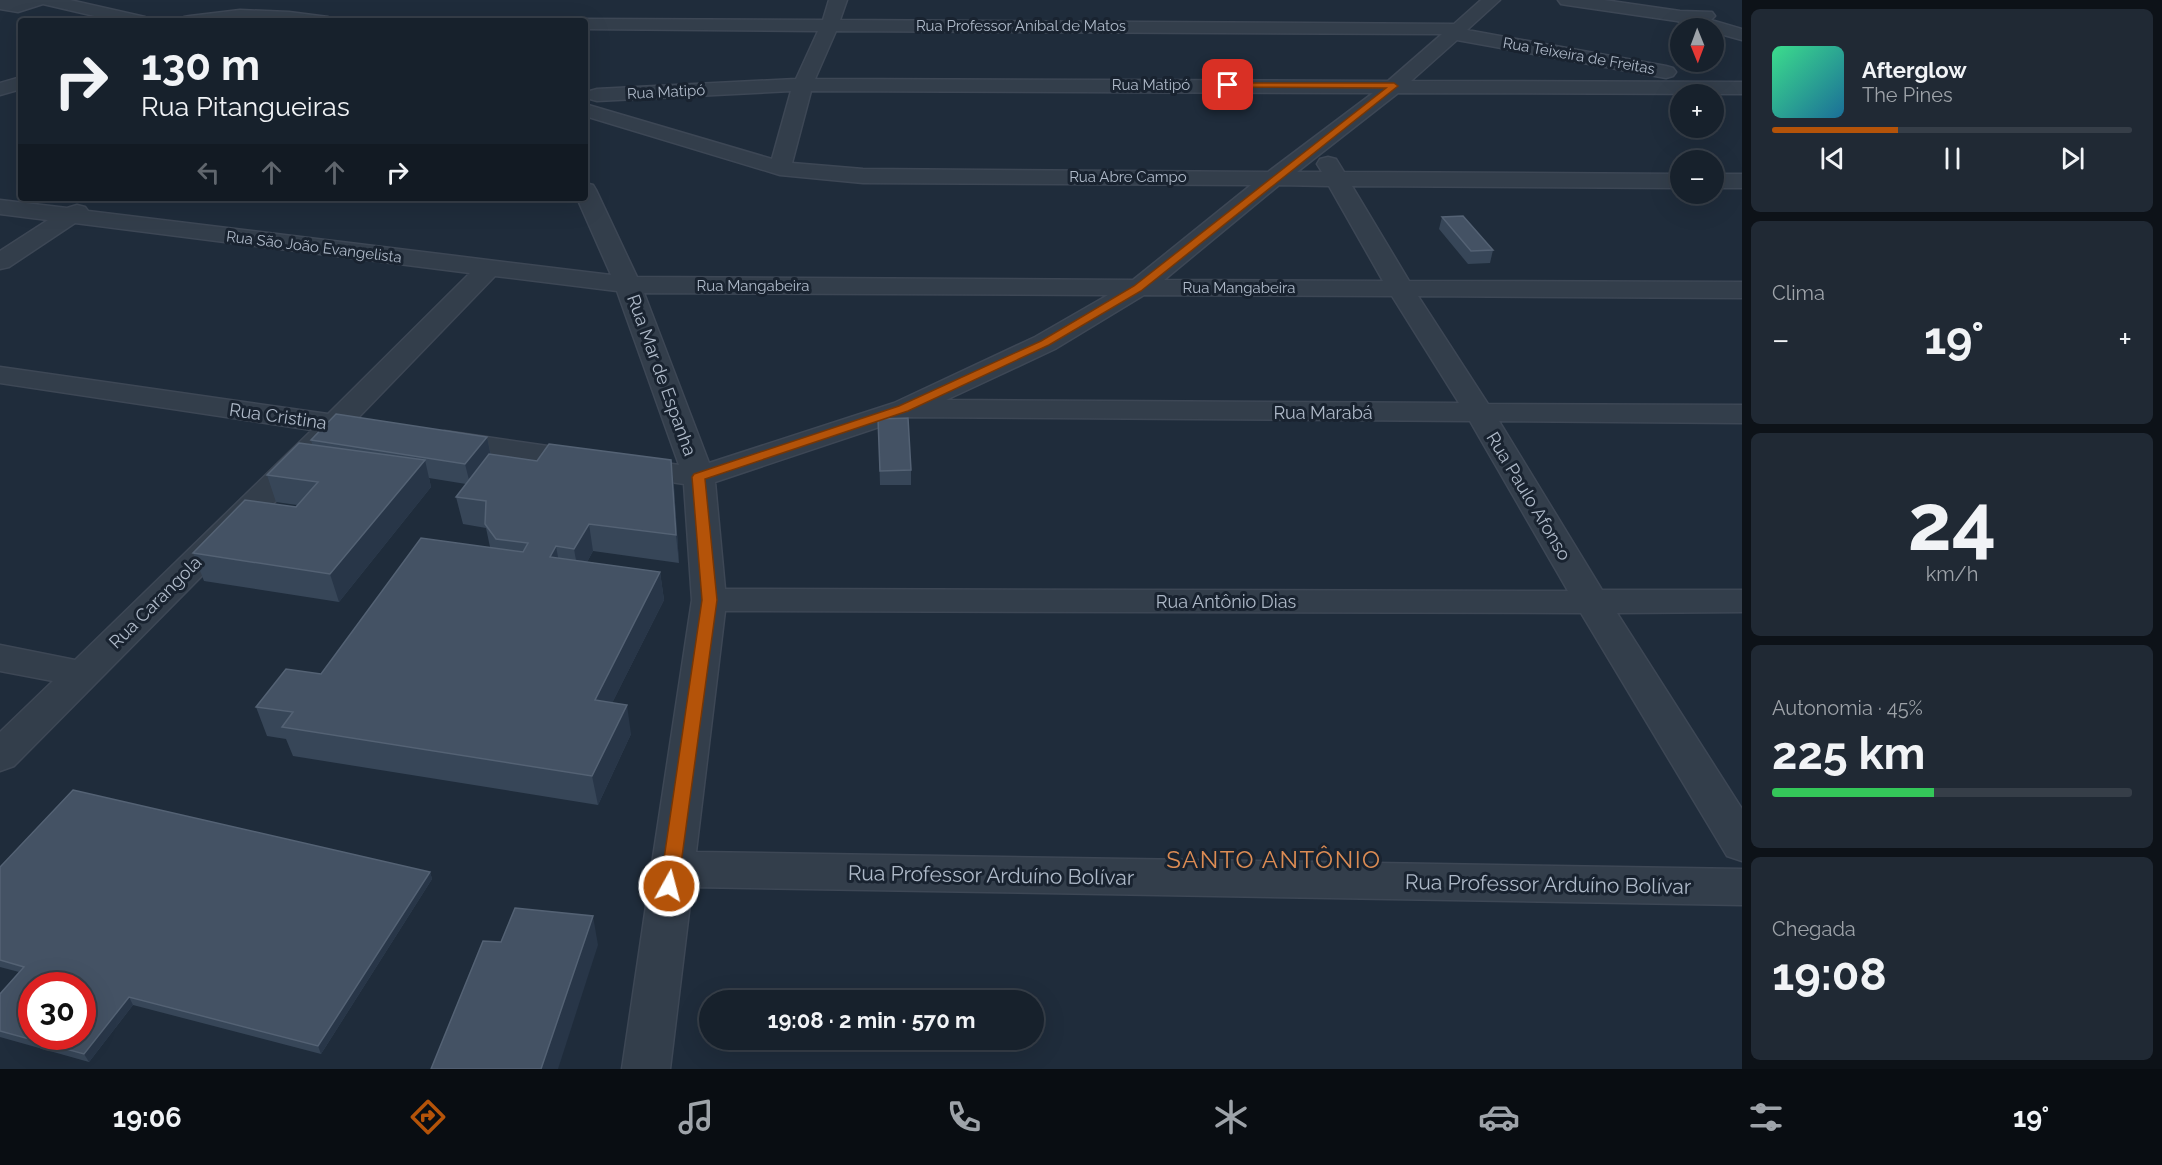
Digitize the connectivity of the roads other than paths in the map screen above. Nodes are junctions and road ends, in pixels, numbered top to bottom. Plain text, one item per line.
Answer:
1 (39, 0) edge
2 (47, 0) edge
3 (97, 0) edge
4 (838, 0) edge
5 (1491, 0) edge
6 (1567, 0) edge
7 (1630, 0) edge
8 (1656, 0) edge
9 (0, 4) edge
10 (116, 7) edge
11 (82, 10) junction
12 (1680, 16) junction
13 (1706, 16) junction
14 (75, 18) edge
15 (134, 18) edge
16 (209, 18) edge
17 (299, 18) edge
18 (588, 24) edge
19 (830, 25) junction
20 (1742, 26) edge
21 (1454, 31) junction
22 (1742, 35) edge
23 (18, 84) edge
24 (803, 85) junction
25 (1394, 86) junction
26 (1742, 87) edge
27 (0, 89) edge
28 (588, 100) edge
29 (1320, 146) junction
30 (780, 168) junction
31 (1274, 178) junction
32 (1335, 180) junction
33 (1670, 181) edge
34 (1724, 181) edge
35 (1742, 182) edge
36 (588, 197) edge
37 (94, 201) edge
38 (0, 207) edge
39 (70, 217) junction
40 (0, 262) edge
41 (488, 269) junction
42 (628, 285) junction
43 (1138, 288) junction
44 (1401, 288) junction
45 (1742, 290) edge
46 (0, 375) edge
47 (904, 409) junction
48 (1479, 413) junction
49 (1742, 414) edge
50 (335, 424) junction
51 (699, 477) junction
52 (710, 600) junction
53 (1742, 601) edge
54 (1592, 602) junction
55 (0, 658) edge
56 (81, 674) junction
57 (0, 756) edge
58 (1742, 844) edge
59 (671, 869) junction
60 (1742, 887) edge
61 (646, 1069) edge

1 - 9 street
2 - 11 street
3 - 11 street
4 - 19 street
5 - 21 street
6 - 12 street
7 - 12 street
8 - 13 street
10 - 11 street
10 - 14 street
10 - 15 street
12 - 13 street
12 - 22 street
13 - 20 street
16 - 17 street
18 - 19 street, Rua Professor Aníbal de Matos
19 - 21 street, Rua Professor Aníbal de Matos
19 - 24 street
21 - 25 street
21 - 26 street, Rua Teixeira de Freitas
23 - 27 street
24 - 25 street, Rua Matipó
24 - 28 street, Rua Matipó
24 - 30 street
25 - 26 street, Rua Matipó
25 - 29 street
28 - 30 street, Rua Abre Campo
29 - 31 street
29 - 32 street, Rua Paulo Afonso
30 - 31 street, Rua Abre Campo
31 - 32 street, Rua Abre Campo
31 - 43 street
32 - 33 street, Rua Abre Campo
32 - 44 street, Rua Paulo Afonso
34 - 35 street
36 - 42 street, Rua Mar de Espanha
37 - 39 street
38 - 39 street, Rua São João Evangelista
39 - 40 street
39 - 41 street, Rua São João Evangelista
41 - 42 street, Rua São João Evangelista
41 - 50 street, Rua Carangola
42 - 43 street, Rua Mangabeira
42 - 51 street, Rua Mar de Espanha
43 - 44 street, Rua Mangabeira
43 - 47 street
44 - 45 street, Rua Mangabeira
44 - 48 street, Rua Paulo Afonso
46 - 50 street, Rua Cristina
47 - 48 street, Rua Marabá
47 - 51 street
48 - 49 street, Rua Marabá
48 - 54 street, Rua Paulo Afonso
50 - 51 street, Rua Cristina
50 - 56 street, Rua Carangola
51 - 52 street, Rua Mar de Espanha
52 - 54 street, Rua Antônio Dias
52 - 59 street, Rua Mar de Espanha
53 - 54 street, Rua Antônio Dias
54 - 58 street, Rua Paulo Afonso
55 - 56 street
56 - 57 street, Rua Carangola
59 - 60 street, Rua Professor Arduíno Bolívar
59 - 61 street, Rua Mar de Espanha

